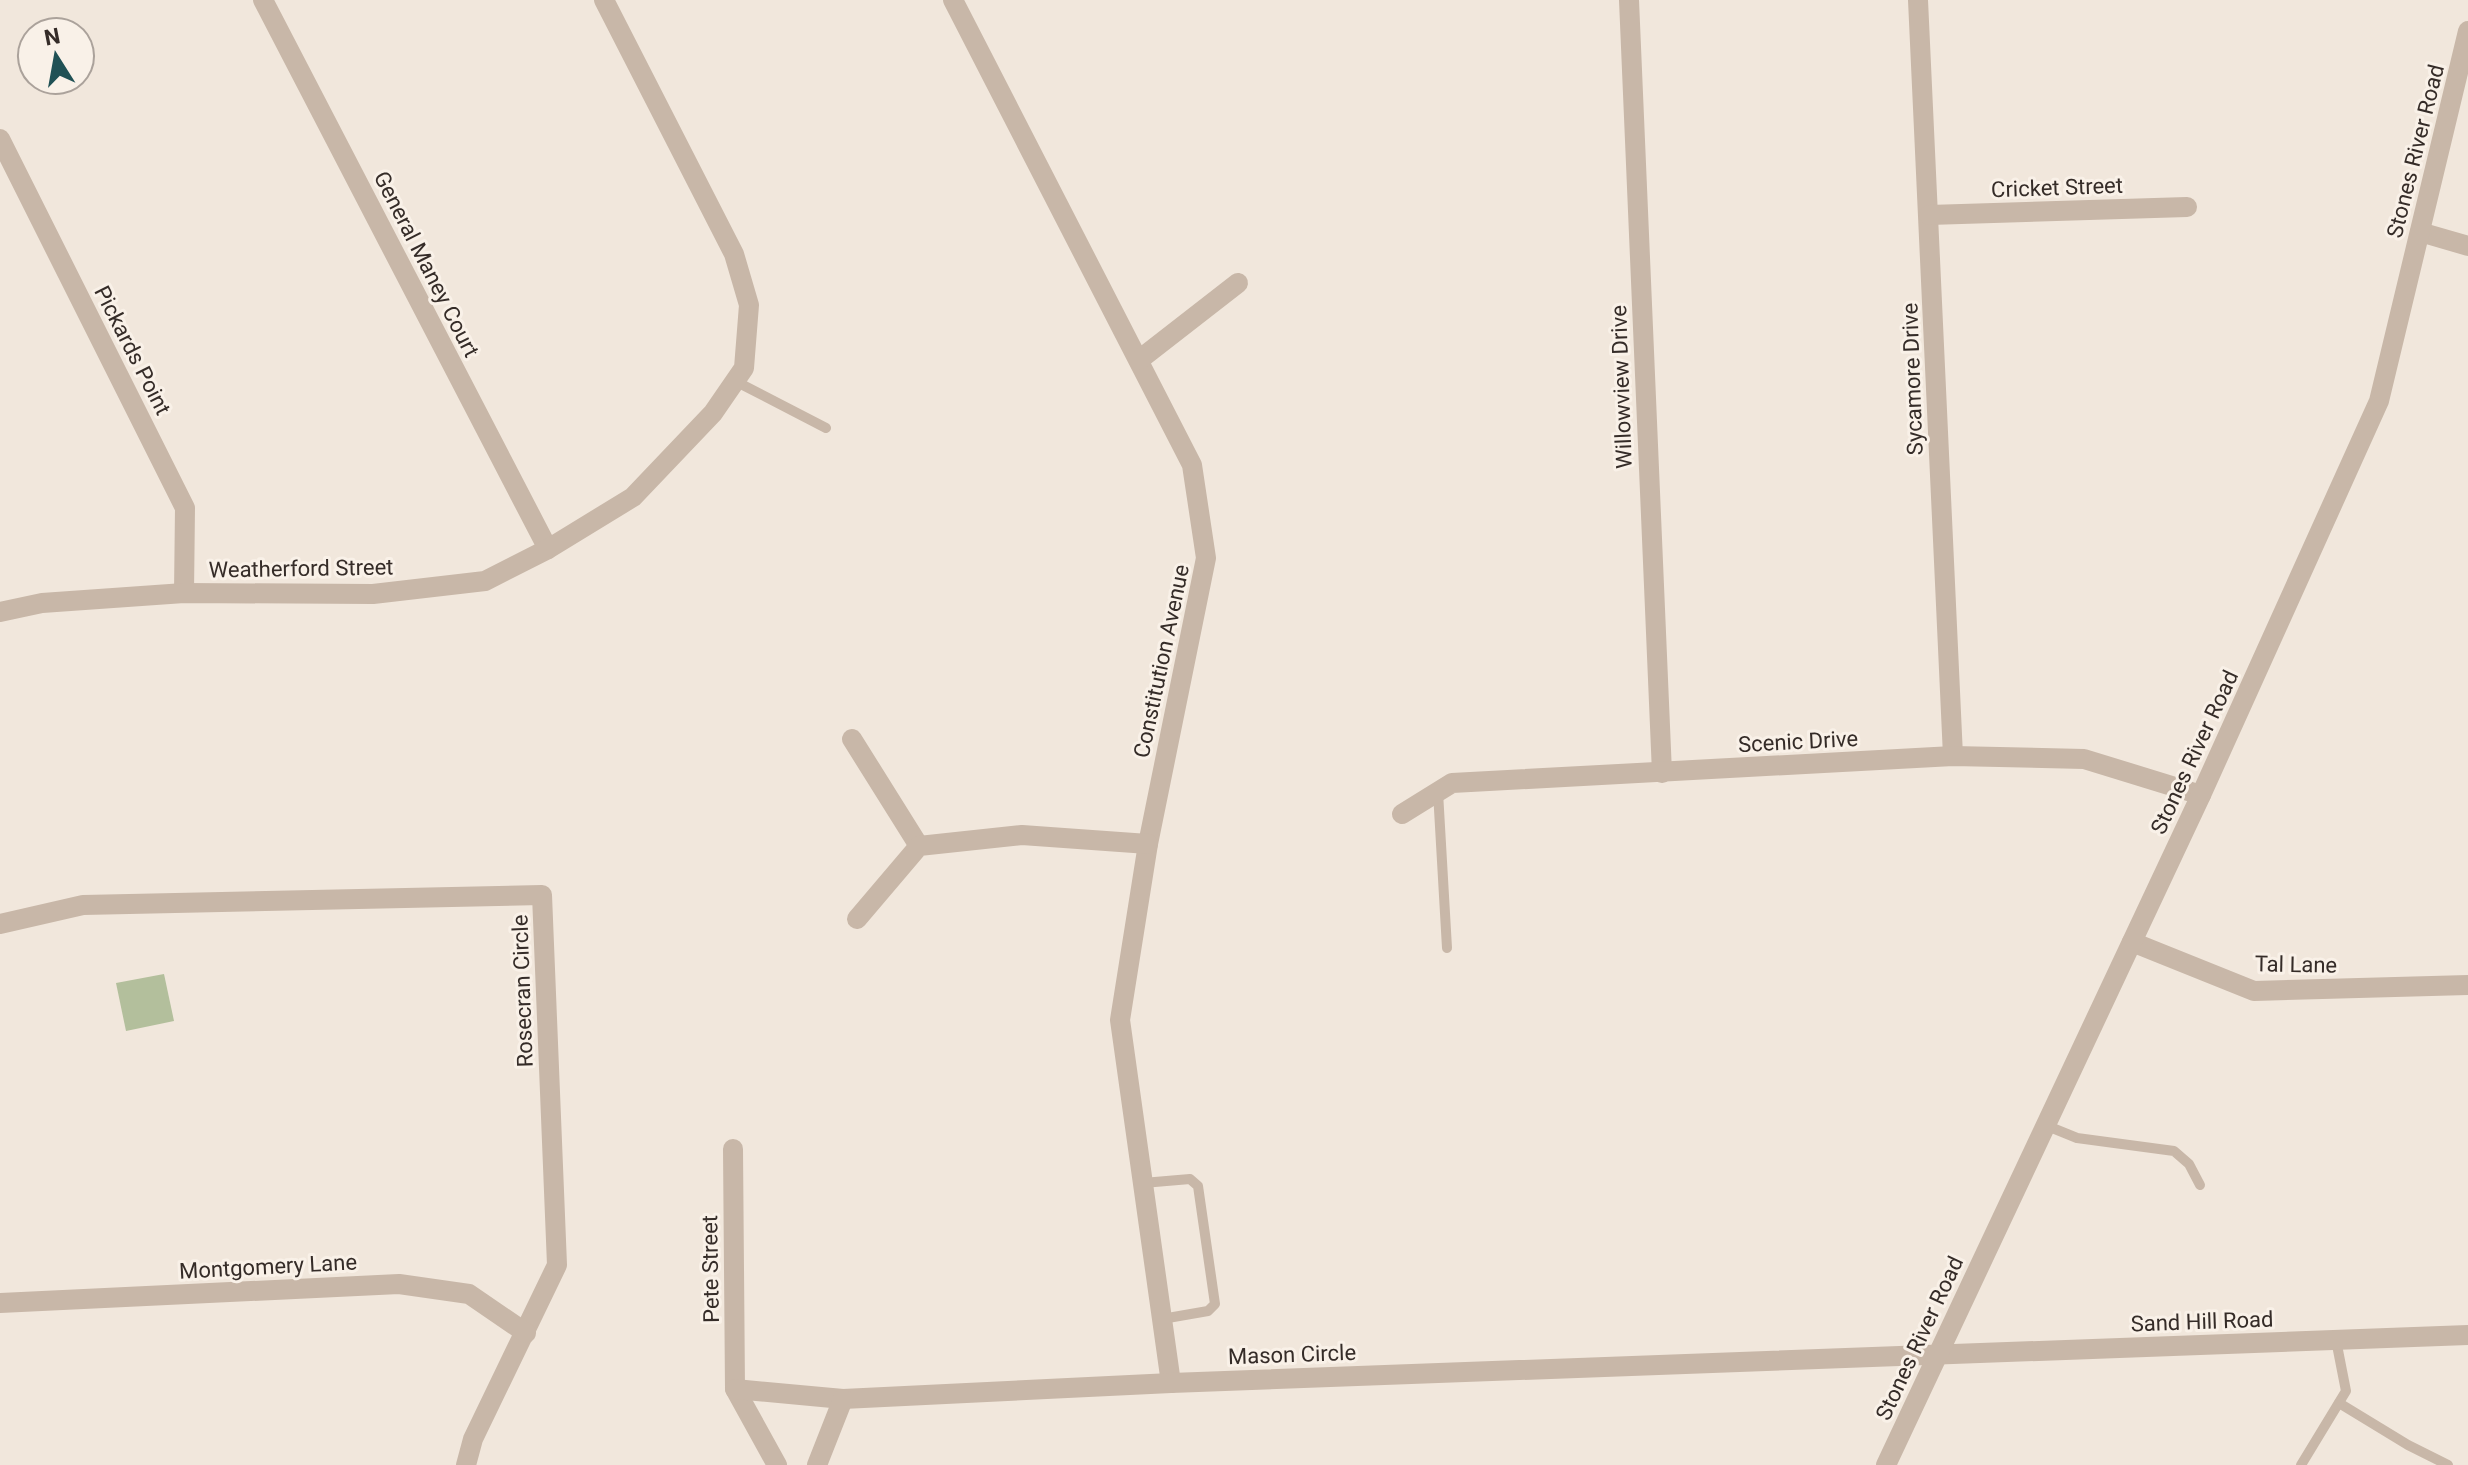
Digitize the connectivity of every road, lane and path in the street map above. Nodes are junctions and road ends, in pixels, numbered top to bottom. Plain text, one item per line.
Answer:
1 (263, 0) edge
2 (604, 0) edge
3 (953, 0) edge
4 (1629, 0) edge
5 (1918, 0) edge
6 (2468, 31) edge
7 (0, 139) edge
8 (2187, 207) dead end
9 (1929, 215) junction
10 (2420, 232) junction
11 (2468, 246) edge
12 (1238, 283) dead end
13 (1139, 360) junction
14 (735, 381) junction
15 (826, 428) dead end
16 (548, 549) junction
17 (184, 593) junction
18 (0, 612) edge
19 (852, 739) dead end
20 (1953, 756) junction
21 (1662, 773) junction
22 (1438, 792) junction
23 (2201, 795) junction
24 (1402, 814) dead end
25 (1148, 844) junction
26 (919, 846) junction
27 (857, 919) dead end
28 (0, 924) edge
29 (2132, 942) junction
30 (1447, 948) dead end
31 (2468, 985) edge
32 (2045, 1125) junction
33 (733, 1149) dead end
34 (1143, 1183) junction
35 (2200, 1185) dead end
36 (0, 1303) edge
37 (1162, 1319) junction
38 (526, 1333) junction
39 (2468, 1335) edge
40 (2336, 1340) junction
41 (1937, 1355) junction
42 (1171, 1383) junction
43 (735, 1389) junction
44 (843, 1399) junction
45 (2339, 1403) junction
46 (466, 1465) edge
47 (777, 1465) edge
48 (817, 1465) edge
49 (1886, 1465) edge
50 (2301, 1465) edge
51 (2448, 1465) edge

1 - 16 street, General Maney Court
2 - 14 street, Weatherford Street
3 - 13 street, Constitution Avenue
4 - 21 street, Willowview Drive
5 - 9 street, Sycamore Drive
6 - 10 street, Stones River Road
7 - 17 street, Pickards Point
8 - 9 street, Cricket Street
9 - 20 street, Sycamore Drive
10 - 11 street
10 - 23 street, Stones River Road
12 - 13 street
13 - 25 street, Constitution Avenue
14 - 15 lane
14 - 16 street, Weatherford Street
16 - 17 street, Weatherford Street
17 - 18 street, Weatherford Street
19 - 26 street
20 - 21 street, Scenic Drive
20 - 23 street, Scenic Drive
21 - 22 street, Scenic Drive
22 - 24 street, Scenic Drive
22 - 30 lane
23 - 29 street, Stones River Road
25 - 26 street
25 - 34 street, Constitution Avenue
26 - 27 street
28 - 38 street, Rosecran Circle
29 - 31 street, Tal Lane
29 - 32 street, Stones River Road
32 - 35 lane
32 - 41 street, Stones River Road
33 - 43 street, Pete Street
34 - 37 street, Constitution Avenue
34 - 37 lane
36 - 38 street, Montgomery Lane
37 - 42 street, Constitution Avenue
38 - 46 street, Rosecran Circle
39 - 40 street, Sand Hill Road
40 - 41 street, Sand Hill Road
40 - 45 lane
41 - 42 street, Mason Circle
41 - 49 street, Stones River Road
42 - 44 street, Mason Circle
43 - 44 street, Mason Circle
43 - 47 street
44 - 48 street
45 - 50 lane
45 - 51 lane

